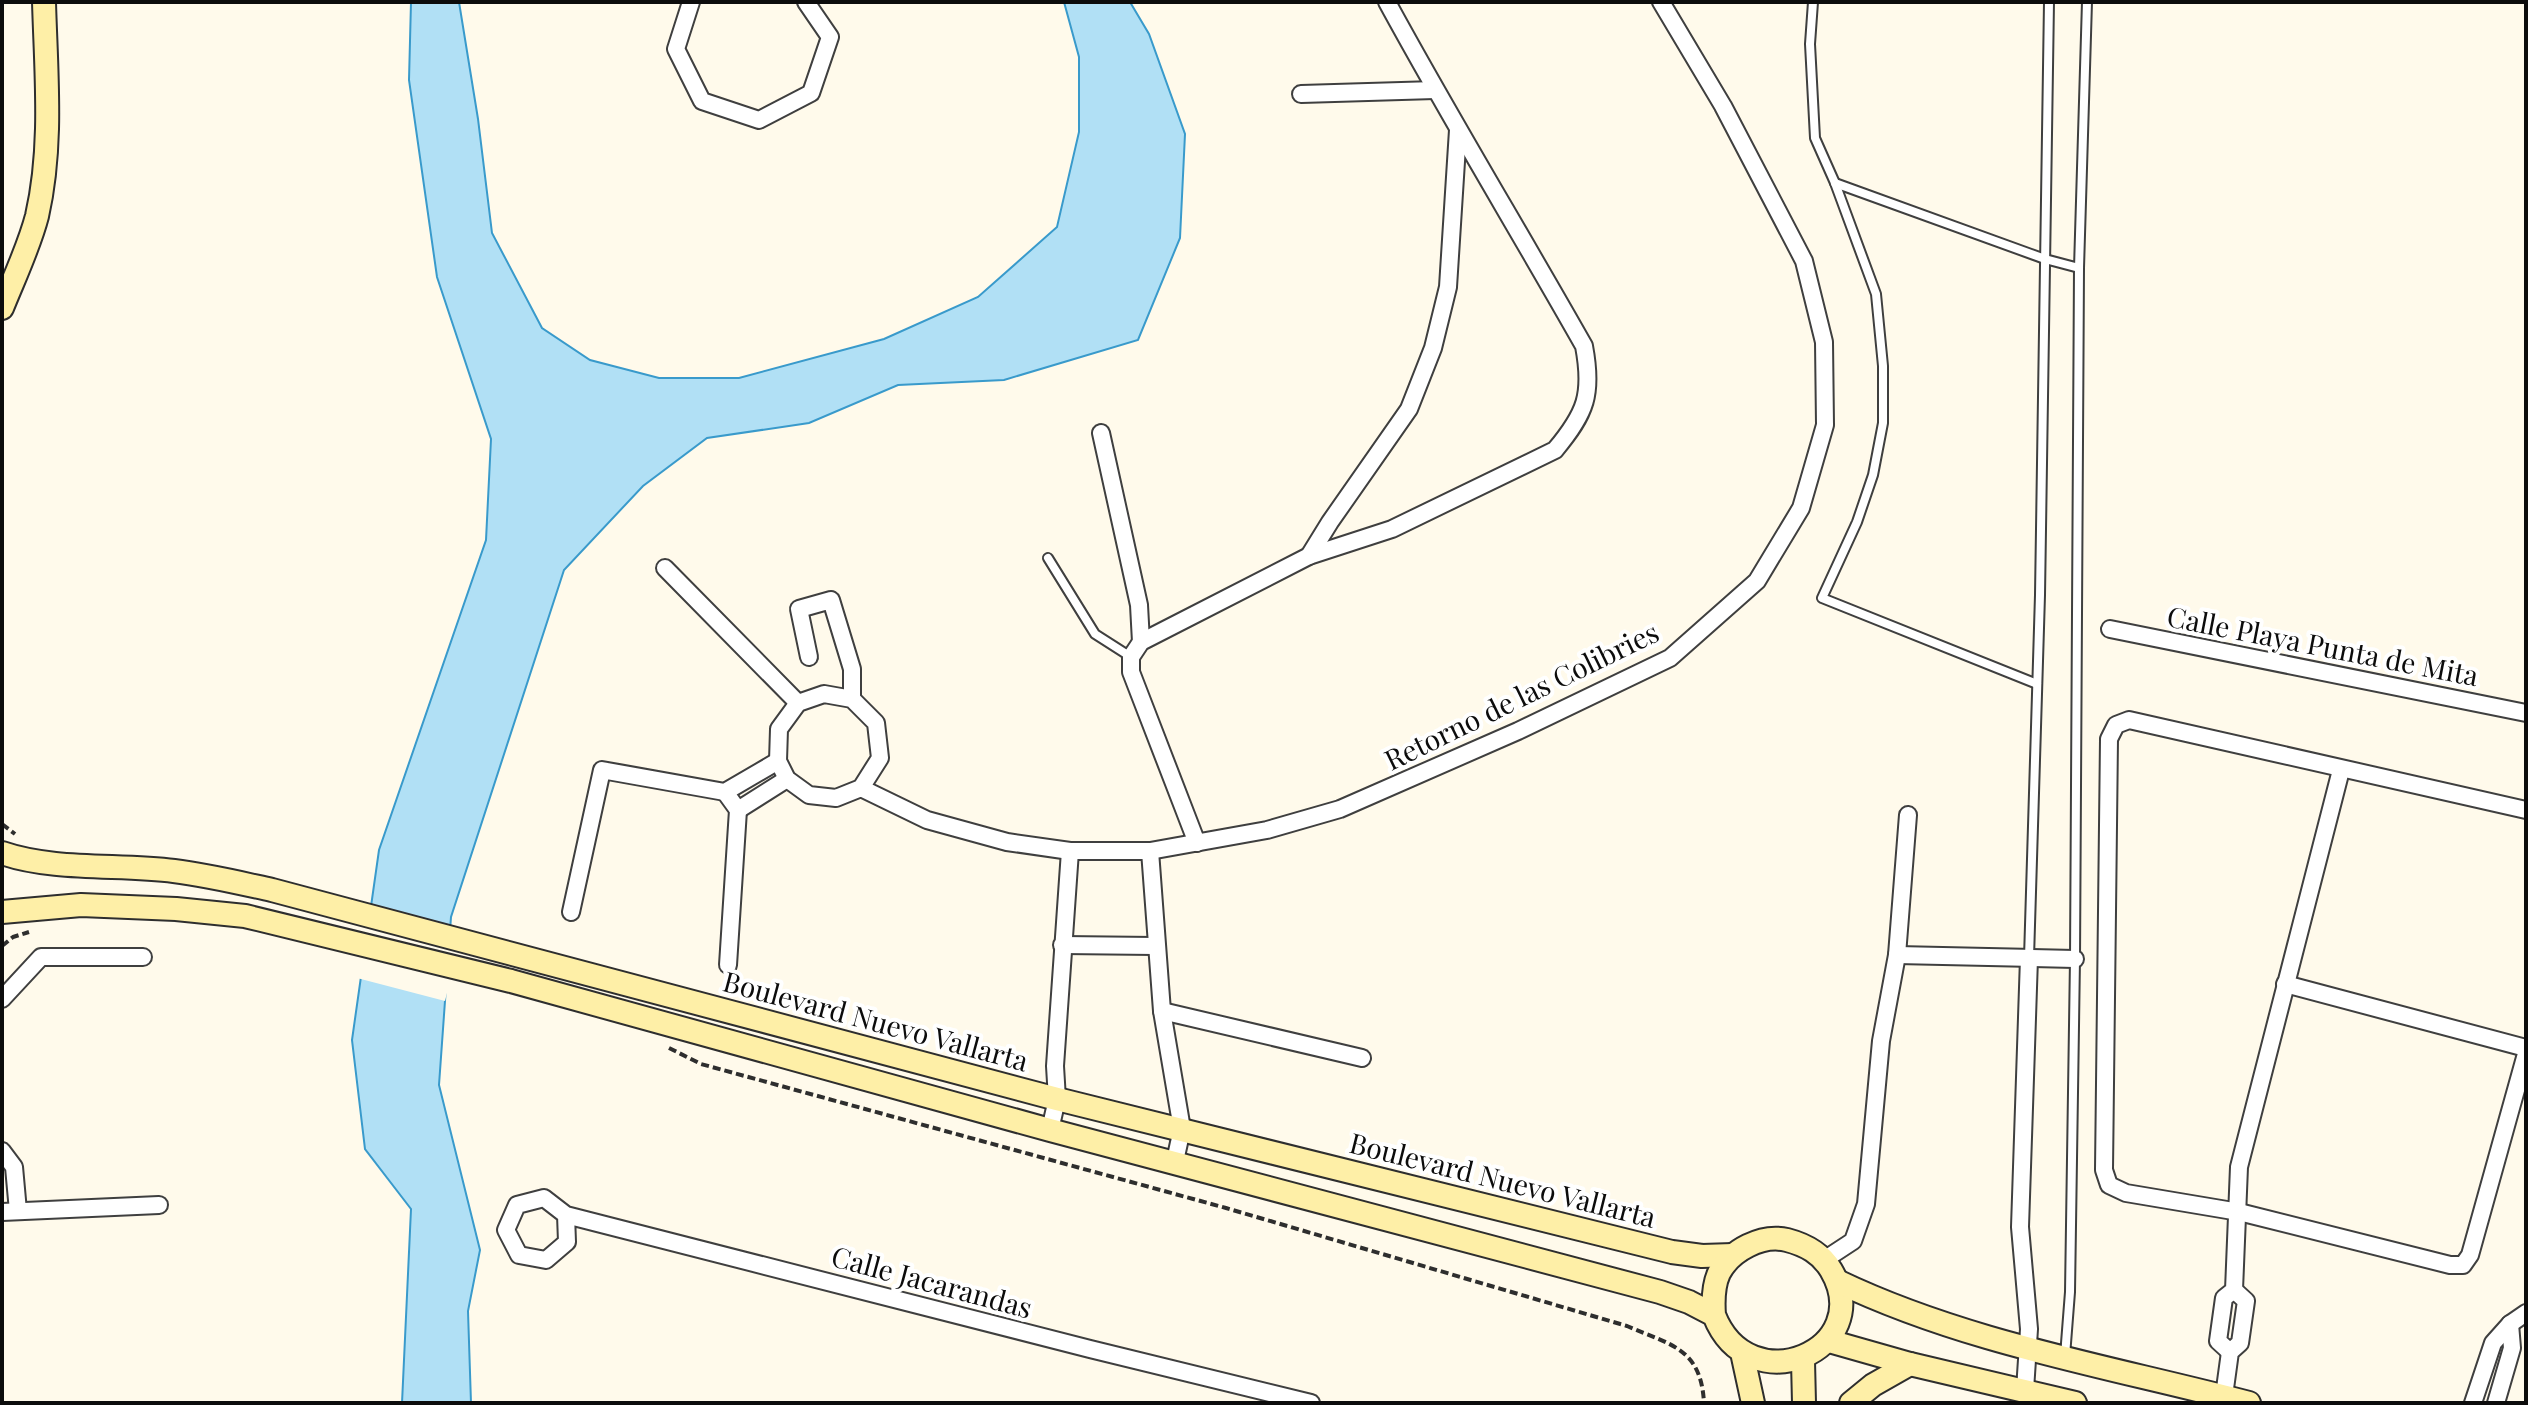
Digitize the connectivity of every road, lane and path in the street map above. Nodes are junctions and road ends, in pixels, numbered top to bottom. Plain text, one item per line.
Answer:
1 (44, 2) edge
2 (691, 2) edge
3 (806, 2) edge
4 (1387, 2) edge
5 (1661, 2) edge
6 (1813, 2) edge
7 (2049, 2) edge
8 (2087, 2) edge
9 (1435, 90) junction
10 (1301, 94) dead end
11 (1458, 130) junction
12 (1835, 183) junction
13 (2045, 259) junction
14 (2079, 268) junction
15 (8, 278) edge
16 (2, 308) edge
17 (1101, 433) dead end
18 (1309, 556) junction
19 (1048, 558) dead end
20 (665, 568) dead end
21 (2110, 629) dead end
22 (1141, 642) junction
23 (809, 657) dead end
24 (1131, 657) junction
25 (2037, 684) junction
26 (852, 699) junction
27 (798, 703) junction
28 (2526, 713) edge
29 (778, 761) junction
30 (2341, 770) junction
31 (787, 779) junction
32 (861, 788) junction
33 (725, 792) junction
34 (738, 810) junction
35 (2526, 810) edge
36 (1908, 815) dead end
37 (1197, 843) junction
38 (1070, 851) junction
39 (1150, 851) junction
40 (2, 853) edge
41 (2, 912) edge
42 (571, 912) dead end
43 (13, 937) dead end
44 (1062, 945) junction
45 (2, 946) edge
46 (1155, 946) junction
47 (1897, 955) junction
48 (143, 957) dead end
49 (2029, 958) junction
50 (2075, 959) junction
51 (728, 965) dead end
52 (2285, 984) junction
53 (2, 999) edge
54 (1162, 1011) junction
55 (661, 1044) dead end
56 (2526, 1051) edge
57 (1362, 1058) dead end
58 (1057, 1099) junction
59 (1182, 1129) junction
60 (1050, 1130) junction
61 (2, 1151) edge
62 (1175, 1161) junction
63 (159, 1205) dead end
64 (10, 1212) edge
65 (2239, 1212) junction
66 (566, 1215) dead end
67 (1733, 1255) junction
68 (1824, 1260) junction
69 (1837, 1281) junction
70 (2526, 1313) edge
71 (1714, 1315) junction
72 (2510, 1324) junction
73 (1829, 1341) junction
74 (2028, 1347) junction
75 (1743, 1357) junction
76 (2065, 1357) junction
77 (1803, 1361) junction
78 (1910, 1364) junction
79 (2025, 1390) junction
80 (2224, 1396) junction
81 (1289, 1400) edge
82 (1311, 1403) edge
83 (1704, 1403) edge
84 (1753, 1403) edge
85 (1804, 1403) edge
86 (1851, 1403) edge
87 (2075, 1403) edge
88 (2249, 1403) edge
89 (2473, 1403) edge
90 (2496, 1403) edge

1 - 15 main road
2 - 3 street
4 - 9 street
5 - 37 street, Retorno de las Colibries
6 - 12 lane
7 - 13 lane
8 - 14 lane
9 - 10 street
9 - 11 street
11 - 18 street
11 - 18 street
12 - 13 lane
12 - 25 lane
13 - 14 lane
13 - 25 lane
14 - 50 lane
15 - 16 main road
17 - 22 street
18 - 22 street
19 - 24 lane
20 - 27 street
21 - 28 street, Calle Playa Punta de Mita
22 - 24 street
23 - 26 street
24 - 37 street
25 - 49 lane
26 - 27 street
26 - 32 street
27 - 29 street
29 - 31 street
29 - 33 street
30 - 35 street
30 - 52 street
30 - 65 street
31 - 32 street
31 - 34 street
32 - 38 street, Retorno de las Colibries
33 - 34 street
33 - 42 street
34 - 51 street
36 - 47 street
37 - 39 street, Retorno de las Colibries
38 - 39 street, Retorno de las Colibries
38 - 44 street
39 - 46 street
40 - 58 main road, Boulevard Nuevo Vallarta
41 - 60 main road, Boulevard Nuevo Vallarta
43 - 45 path
44 - 46 street
44 - 58 street
46 - 54 street
47 - 49 street
47 - 68 street
48 - 53 street
49 - 50 street
49 - 74 street
50 - 76 lane
52 - 56 street
52 - 65 street
54 - 57 street
54 - 59 street
55 - 83 path
56 - 65 street
58 - 59 main road, Boulevard Nuevo Vallarta
58 - 60 street
59 - 62 street
59 - 67 main road, Boulevard Nuevo Vallarta
60 - 62 main road, Boulevard Nuevo Vallarta
61 - 64 street
62 - 71 main road, Boulevard Nuevo Vallarta
63 - 64 street
65 - 80 street
66 - 81 street, Calle Jacarandas
67 - 68 main road, Boulevard Nuevo Vallarta
67 - 71 main road
68 - 69 main road, Boulevard Nuevo Vallarta
69 - 73 main road, Boulevard Nuevo Vallarta
69 - 74 main road
70 - 72 street
71 - 75 main road
72 - 89 street
72 - 90 street
73 - 77 main road
73 - 78 main road
74 - 76 main road
74 - 79 street
75 - 77 main road
75 - 84 main road
76 - 80 main road
77 - 85 main road
78 - 79 main road
78 - 86 main road
79 - 87 main road
80 - 88 main road
81 - 82 street, Calle Jacarandas

